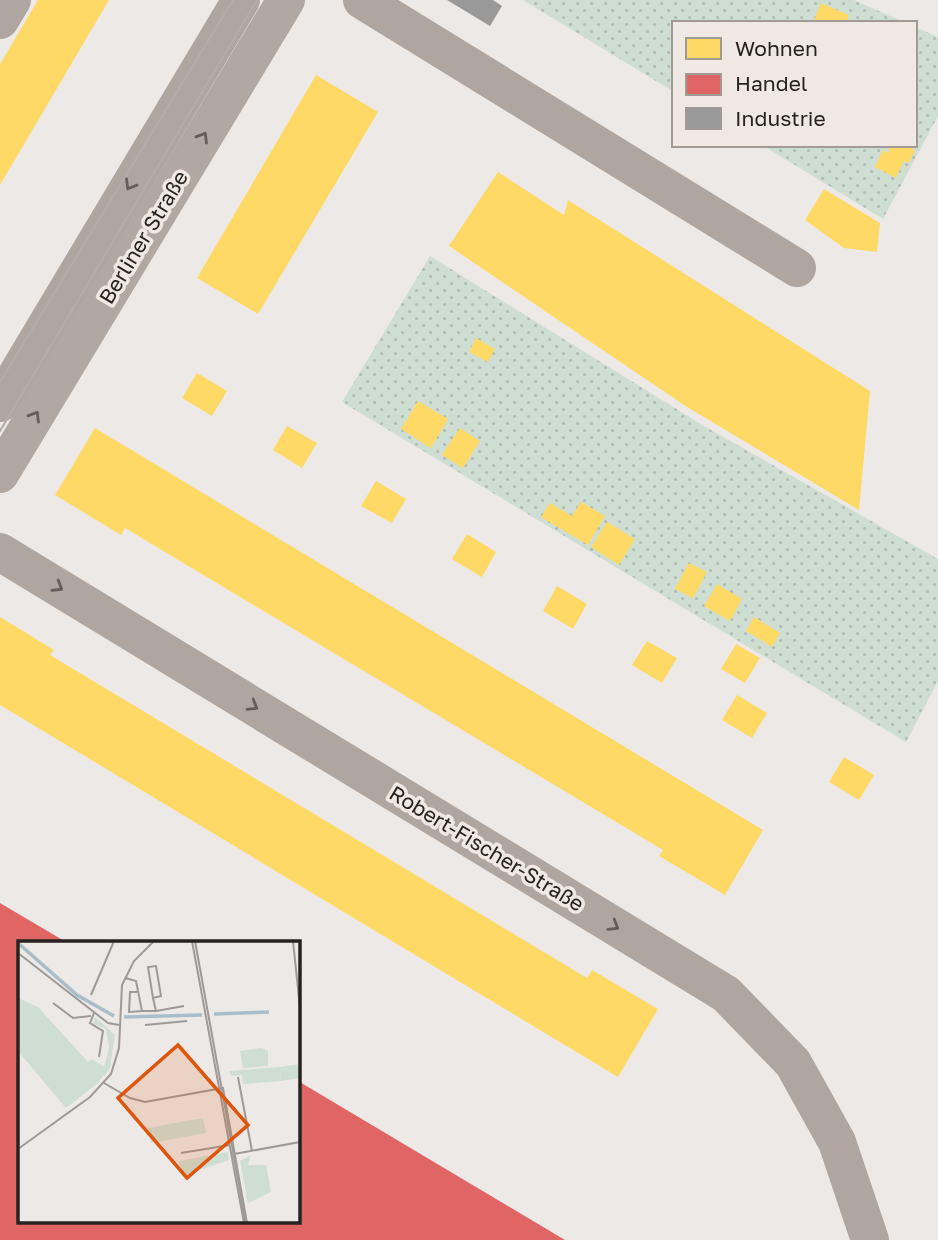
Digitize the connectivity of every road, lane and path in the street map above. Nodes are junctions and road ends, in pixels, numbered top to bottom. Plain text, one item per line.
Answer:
1 (12, 0) edge
2 (240, 0) edge
3 (286, 0) edge
4 (362, 0) edge
5 (0, 20) edge
6 (797, 268) dead end
7 (0, 403) edge
8 (0, 474) edge
9 (0, 552) edge
10 (870, 1240) edge

1 - 5 street
2 -> 7 street
8 -> 3 main road, Berliner Straße
4 - 6 street
9 -> 10 street, Robert-Fischer-Straße

